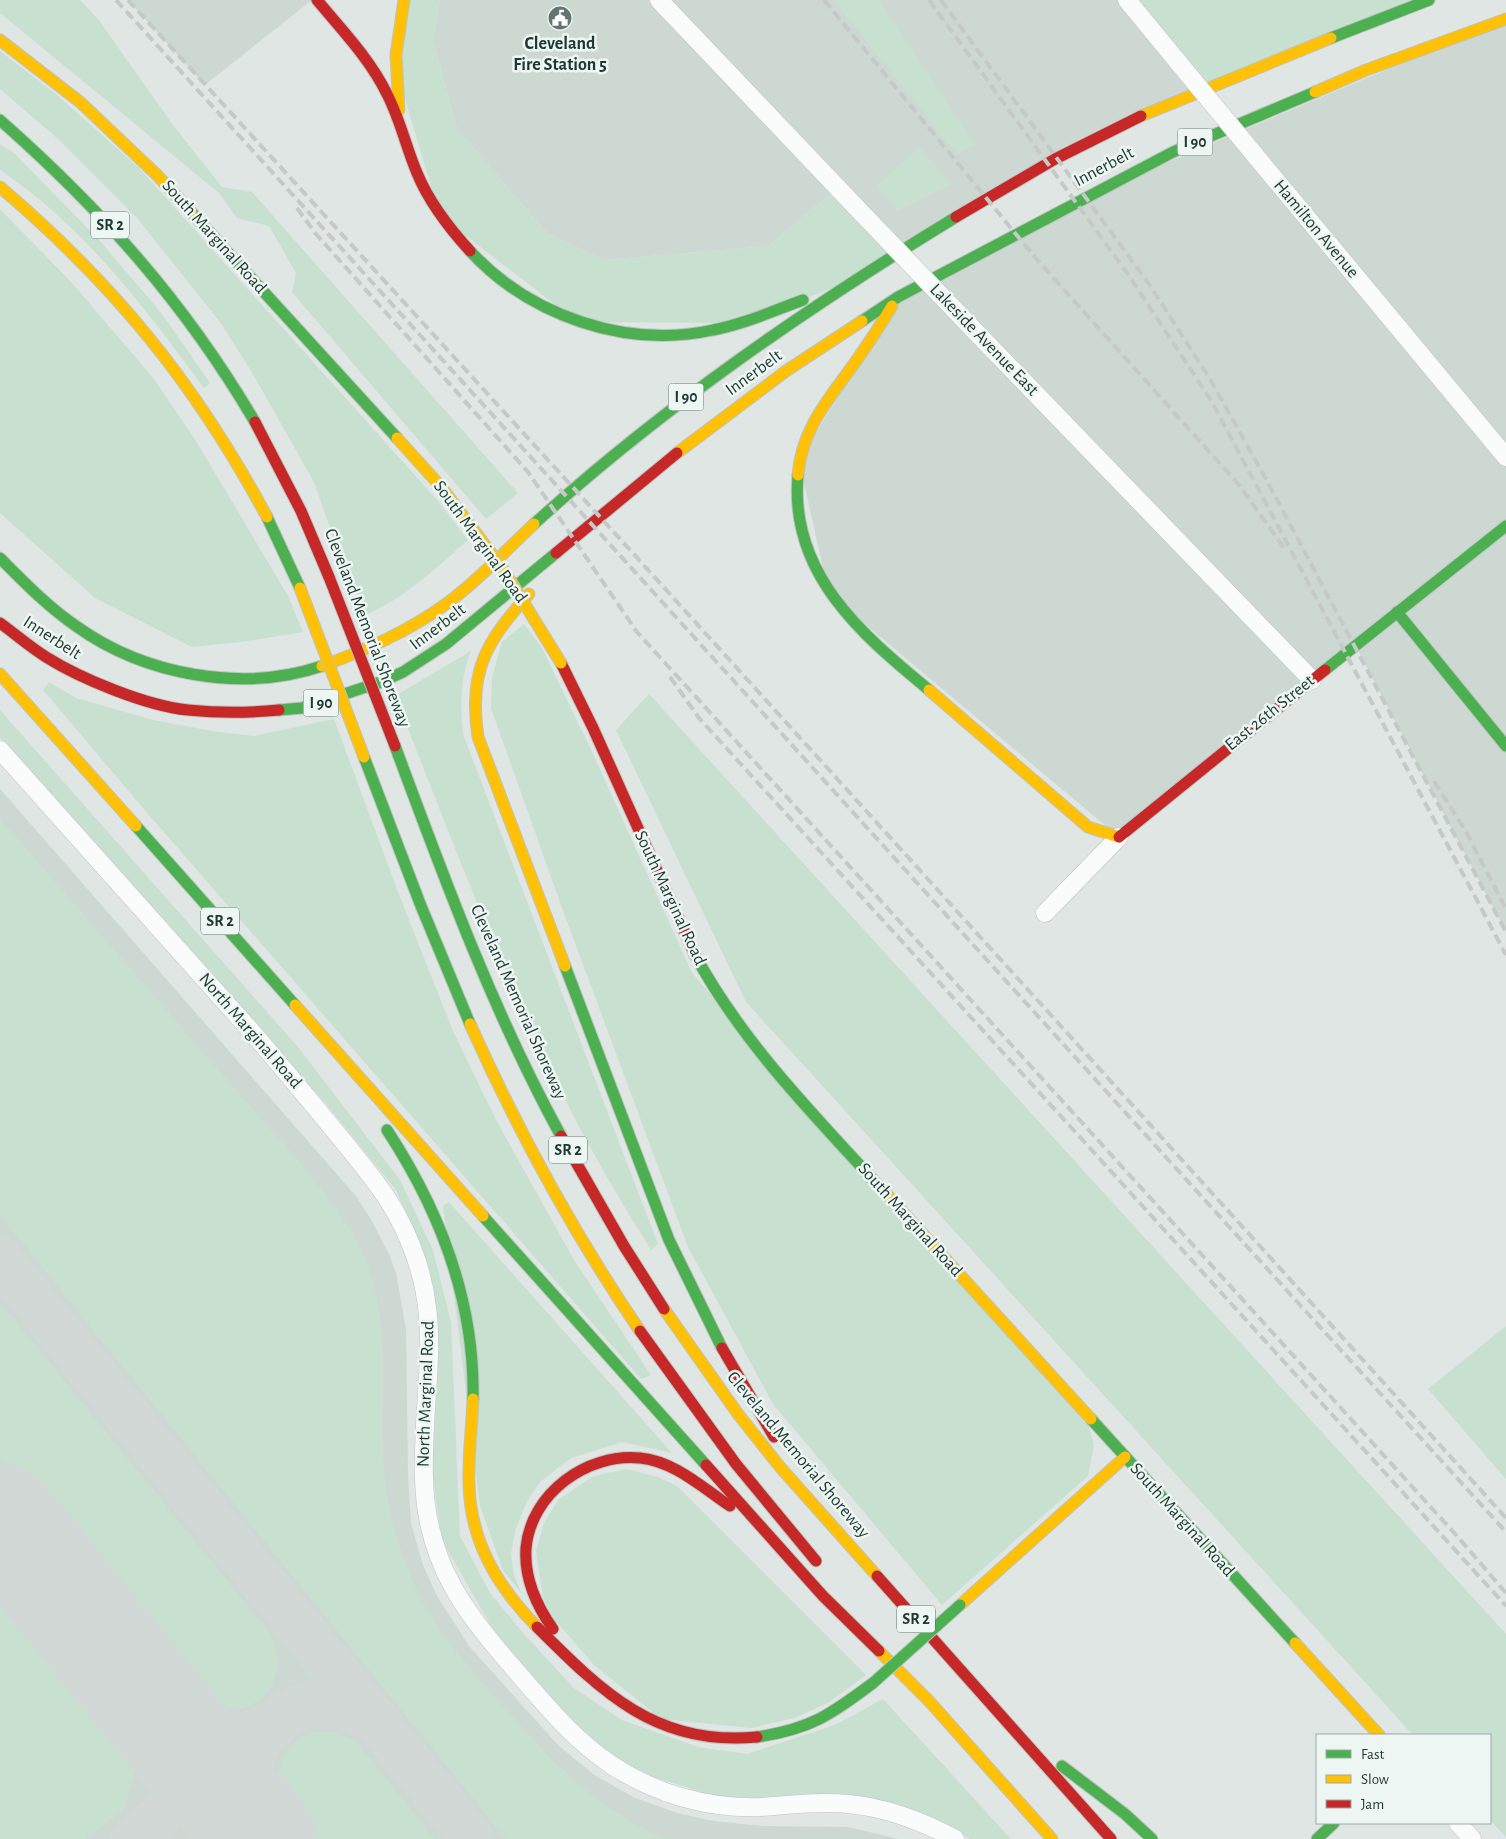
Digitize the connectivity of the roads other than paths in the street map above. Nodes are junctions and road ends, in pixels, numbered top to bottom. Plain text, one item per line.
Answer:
1 (317, 0) edge
2 (404, 0) edge
3 (659, 0) edge
4 (1127, 0) edge
5 (1429, 0) edge
6 (1506, 19) edge
7 (0, 40) edge
8 (0, 120) edge
9 (402, 128) junction
10 (0, 187) edge
11 (853, 280) junction
12 (898, 297) junction
13 (1506, 457) edge
14 (603, 514) junction
15 (1506, 526) edge
16 (0, 558) edge
17 (1397, 612) junction
18 (0, 624) edge
19 (0, 674) edge
20 (1312, 680) junction
21 (1506, 746) edge
22 (0, 750) edge
23 (1118, 837) junction
24 (1045, 913) dead end
25 (320, 1034) junction
26 (1125, 1457) junction
27 (819, 1510) junction
28 (762, 1528) junction
29 (824, 1570) dead end
30 (867, 1623) dead end
31 (586, 1673) junction
32 (929, 1701) junction
33 (1012, 1728) junction
34 (1378, 1734) edge
35 (1333, 1824) edge
36 (1459, 1824) edge
37 (955, 1839) edge
38 (1052, 1839) edge
39 (1111, 1839) edge
40 (1152, 1839) edge
41 (1316, 1839) edge
42 (1472, 1839) edge

1 - 9 main road
2 - 9 main road
3 - 20 street, Lakeside Avenue East, bridge
4 - 13 street, Hamilton Avenue, bridge
5 - 11 main road, Innerbelt / I 90
6 - 12 main road, Innerbelt / I 90
7 - 26 main road, South Marginal Road, bridge
8 - 27 main road, Cleveland Memorial Shoreway / SR 2, bridge
9 - 11 main road
10 - 29 main road, bridge
11 - 16 main road, Innerbelt / I 90
12 - 14 main road, Innerbelt / I 90
12 - 23 main road
14 - 18 main road, Innerbelt / I 90
14 - 27 main road
15 - 17 main road, East 26th Street
17 - 20 main road, East 26th Street
17 - 21 main road
19 - 25 main road, SR 2
20 - 23 main road, East 26th Street
22 - 37 street, North Marginal Road
23 - 24 street, East 26th Street
25 - 28 main road, SR 2
25 - 31 main road
26 - 31 main road, bridge
26 - 34 main road, South Marginal Road
27 - 33 main road, Cleveland Memorial Shoreway / SR 2
28 - 31 main road
28 - 32 main road, SR 2
30 - 32 main road
32 - 38 main road, SR 2
33 - 39 main road, Cleveland Memorial Shoreway / SR 2
33 - 40 main road
35 - 41 main road
36 - 42 street

